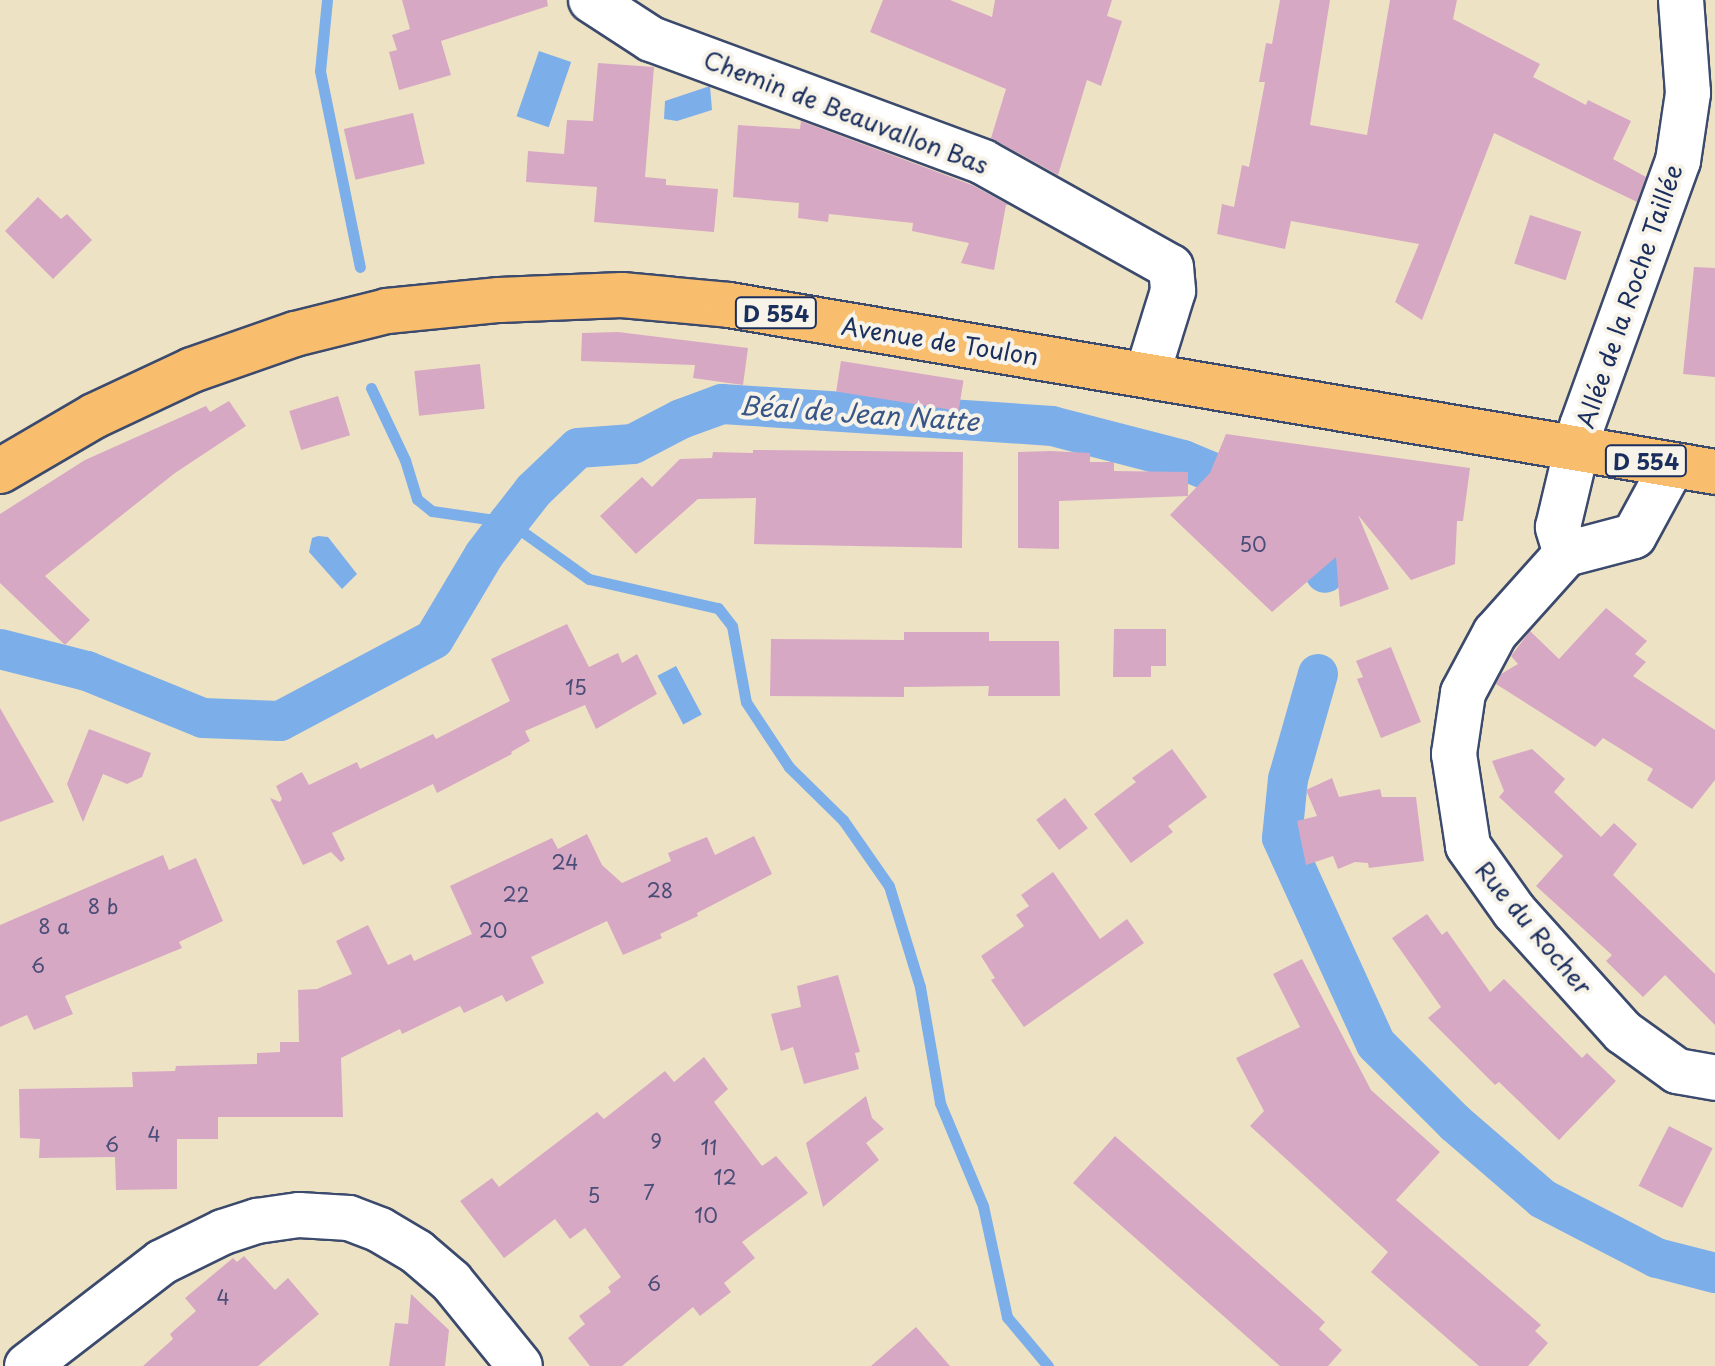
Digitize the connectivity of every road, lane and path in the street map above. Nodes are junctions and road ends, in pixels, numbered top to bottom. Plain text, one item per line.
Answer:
1 (591, 0) edge
2 (1681, 0) edge
3 (1147, 375) junction
4 (1577, 448) junction
5 (1672, 466) junction
6 (0, 471) edge
7 (1715, 472) edge
8 (1566, 554) junction
9 (1715, 1078) edge
10 (27, 1366) edge
11 (520, 1366) edge

1 - 3 street, Chemin de Beauvallon Bas
2 - 4 street, Allée de la Roche Taillée
3 - 4 main road, Avenue de Toulon / D 554
3 - 6 main road, Avenue de Toulon / D 554
4 - 5 main road, Avenue de Toulon / D 554
4 - 8 street, Allée de la Roche Taillée
5 - 7 main road, Avenue de Toulon / D 554
5 - 8 street
8 - 9 street, Rue du Rocher
10 - 11 street

